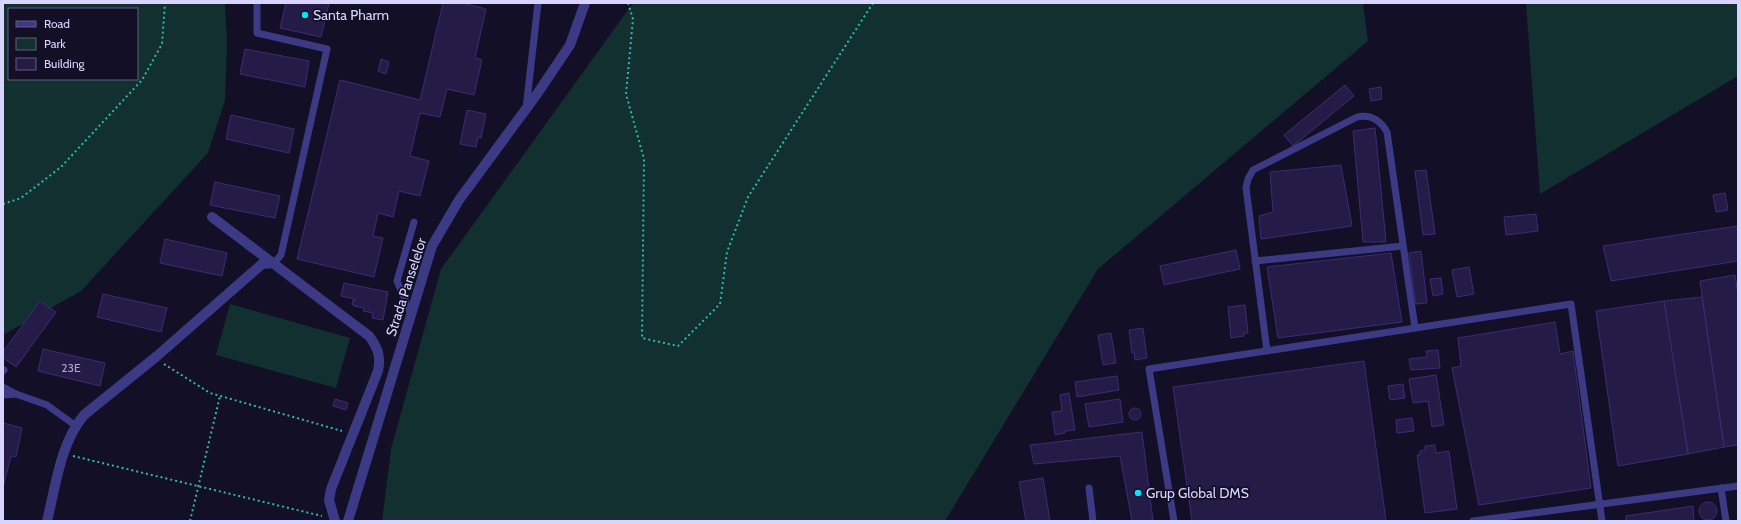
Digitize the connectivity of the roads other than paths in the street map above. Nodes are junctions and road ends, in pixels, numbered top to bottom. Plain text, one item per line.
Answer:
1 (257, 3) edge
2 (538, 3) edge
3 (585, 3) edge
4 (526, 109) junction
5 (212, 217) dead end
6 (414, 222) dead end
7 (1403, 246) junction
8 (1256, 261) junction
9 (274, 264) junction
10 (411, 314) junction
11 (1415, 328) junction
12 (1267, 351) junction
13 (3, 387) edge
14 (16, 394) junction
15 (3, 395) edge
16 (76, 426) junction
17 (1738, 486) edge
18 (1089, 488) dead end
19 (1721, 488) junction
20 (1600, 505) junction
21 (335, 520) edge
22 (47, 521) edge
23 (348, 521) edge
24 (1093, 521) edge
25 (1174, 521) edge
26 (1473, 521) edge
27 (1602, 521) edge
28 (1726, 521) edge

1 - 9 lane
2 - 4 lane
3 - 4 street, Strada Panselelor
4 - 10 street, Strada Panselelor
5 - 9 street, Strada Panselelor
6 - 10 lane
7 - 8 lane
7 - 8 lane
7 - 11 lane
8 - 12 lane
9 - 16 street
9 - 21 street, Strada Panselelor
10 - 23 street, Strada Panselelor
11 - 12 lane
11 - 20 lane
12 - 25 lane
13 - 14 lane
14 - 15 lane
14 - 16 lane
16 - 22 street
17 - 19 lane
18 - 24 lane
19 - 20 lane
19 - 28 lane
20 - 26 lane
20 - 27 lane

